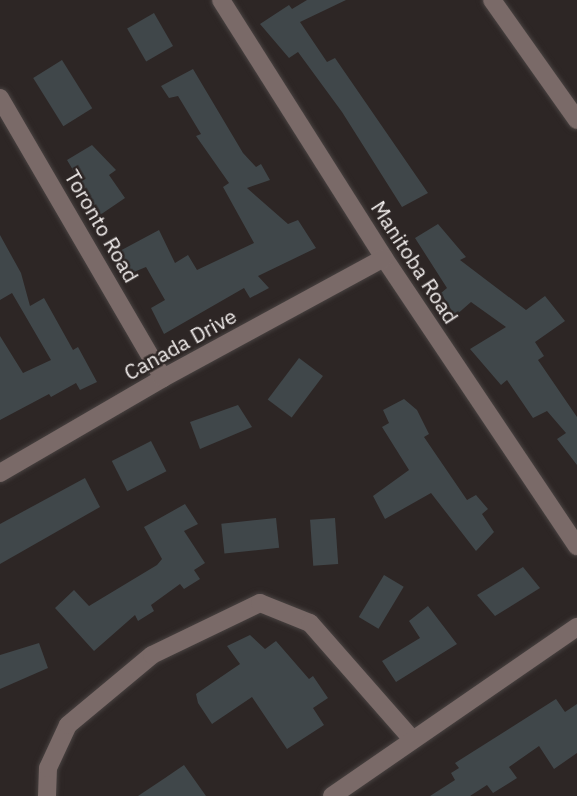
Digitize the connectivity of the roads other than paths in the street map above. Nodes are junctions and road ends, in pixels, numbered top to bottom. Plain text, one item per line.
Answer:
1 (222, 0) edge
2 (492, 0) edge
3 (507, 0) edge
4 (512, 27) junction
5 (0, 98) edge
6 (577, 120) edge
7 (384, 258) junction
8 (163, 378) junction
9 (0, 473) edge
10 (577, 546) edge
11 (577, 627) edge
12 (412, 739) junction
13 (47, 796) edge
14 (332, 796) edge

1 - 7 street, Manitoba Road
2 - 4 street
3 - 4 street
4 - 6 street
5 - 8 street, Toronto Road
7 - 8 street, Canada Drive
7 - 10 street, Manitoba Road
8 - 9 street, Canada Drive
11 - 12 street
12 - 13 street
12 - 14 street

